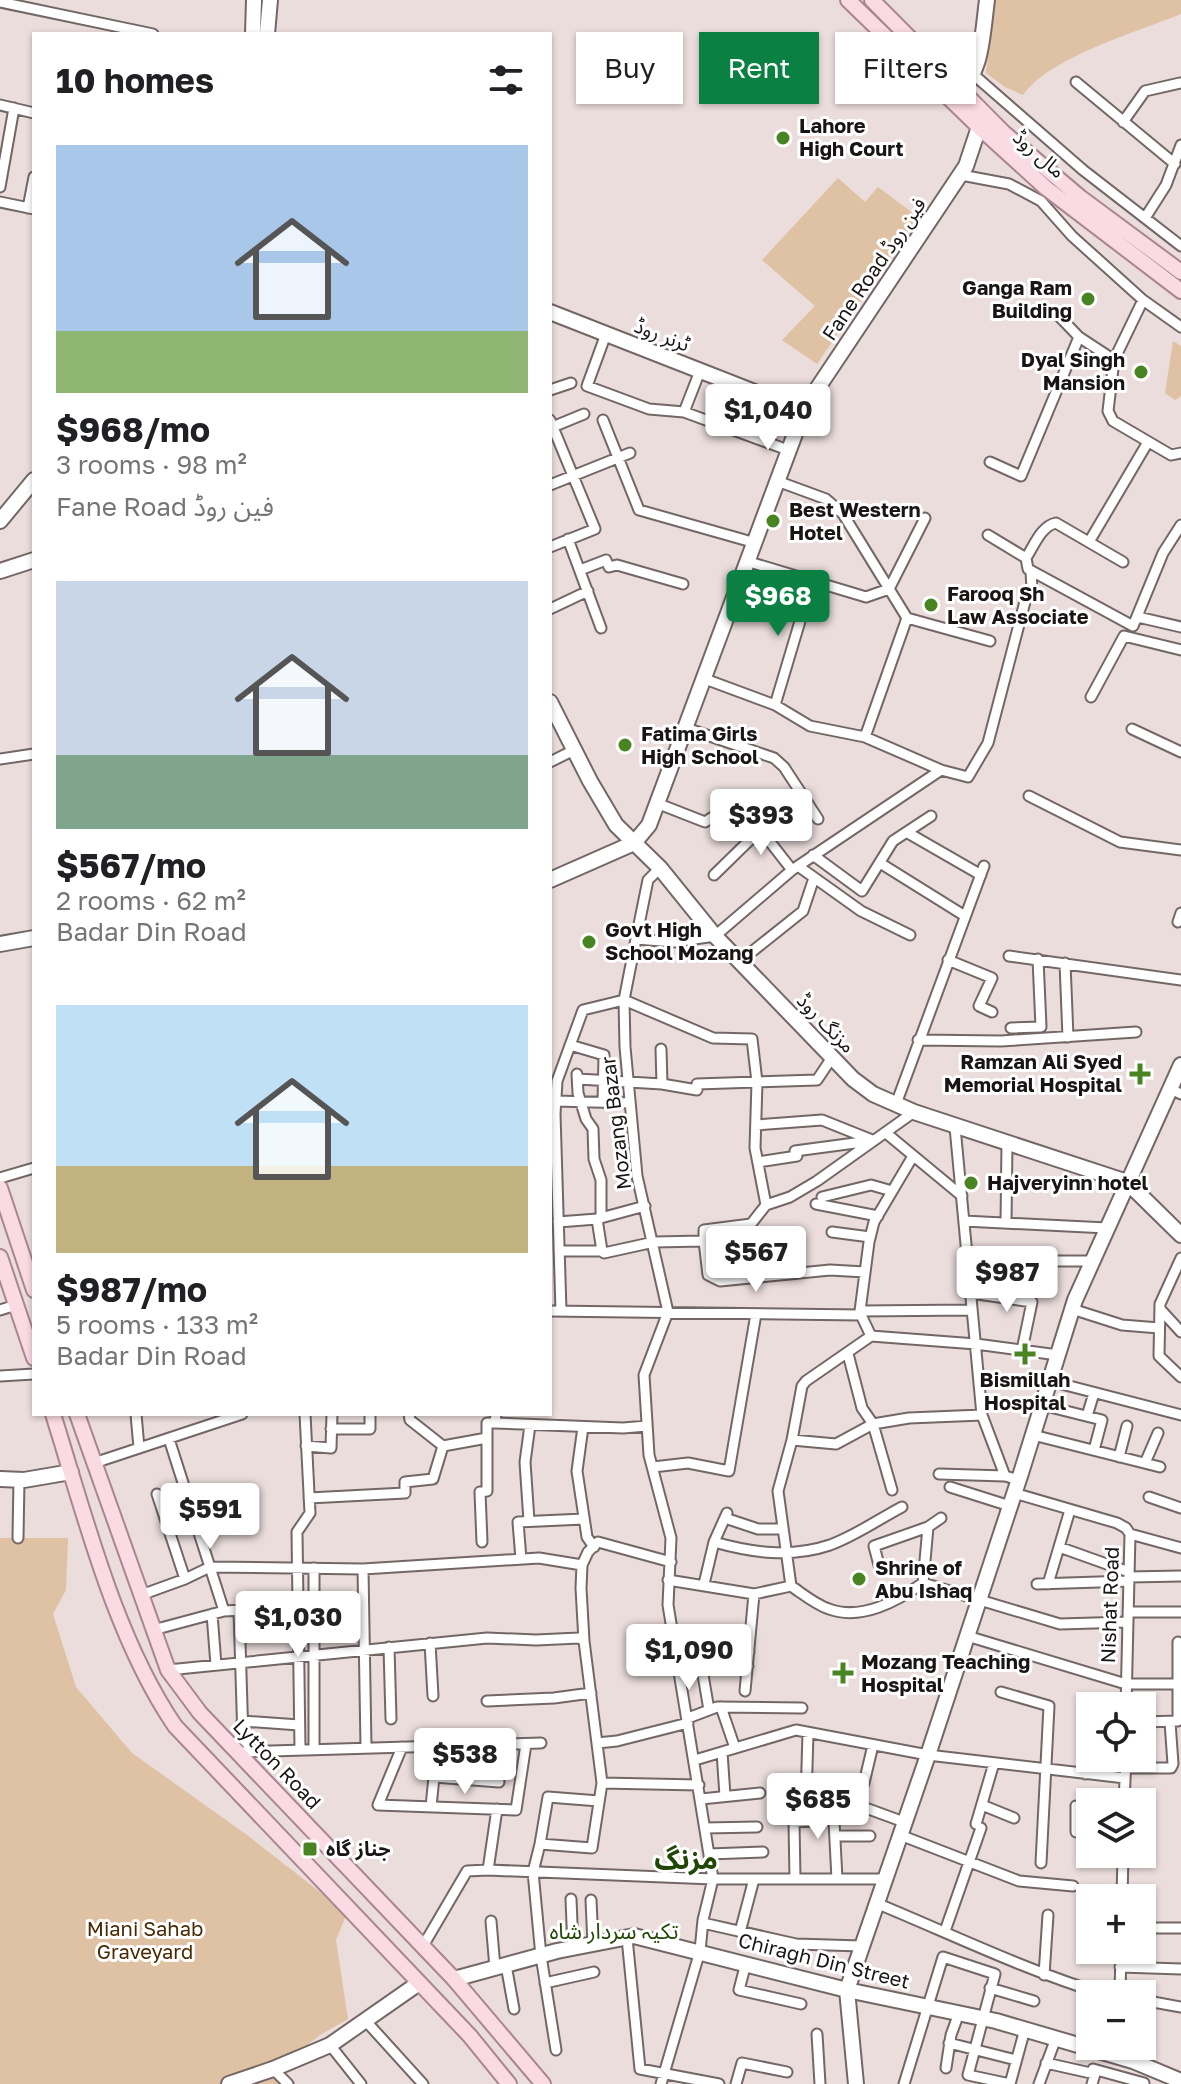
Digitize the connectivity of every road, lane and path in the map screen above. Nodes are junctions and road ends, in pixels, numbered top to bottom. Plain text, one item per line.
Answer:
1 (254, 0) edge
2 (270, 0) edge
3 (848, 0) edge
4 (872, 0) edge
5 (987, 0) edge
6 (0, 2) edge
7 (143, 32) edge
8 (253, 32) edge
9 (267, 32) edge
10 (884, 32) edge
11 (900, 32) edge
12 (976, 67) edge
13 (976, 77) edge
14 (1076, 82) dead end
15 (1180, 83) edge
16 (964, 104) edge
17 (0, 105) edge
18 (14, 108) junction
19 (32, 112) edge
20 (983, 122) junction
21 (1123, 122) junction
22 (5, 130) edge
23 (1181, 145) edge
24 (3, 152) edge
25 (1175, 164) junction
26 (961, 175) junction
27 (0, 181) edge
28 (1044, 194) junction
29 (0, 202) edge
30 (31, 208) edge
31 (1145, 218) junction
32 (1181, 246) edge
33 (1181, 272) edge
34 (1181, 291) edge
35 (1143, 300) junction
36 (552, 313) edge
37 (1056, 313) dead end
38 (1181, 327) edge
39 (606, 334) junction
40 (1079, 337) junction
41 (1114, 360) junction
42 (700, 371) junction
43 (571, 383) dead end
44 (552, 389) edge
45 (803, 411) junction
46 (684, 412) junction
47 (584, 414) dead end
48 (603, 420) dead end
49 (552, 425) edge
50 (552, 427) edge
51 (1148, 442) junction
52 (788, 450) junction
53 (630, 453) dead end
54 (1181, 453) edge
55 (619, 457) junction
56 (990, 462) dead end
57 (573, 476) junction
58 (777, 481) junction
59 (32, 482) edge
60 (552, 484) edge
61 (925, 518) dead end
62 (0, 521) edge
63 (1181, 525) edge
64 (988, 535) dead end
65 (568, 539) junction
66 (1177, 540) edge
67 (752, 542) junction
68 (1089, 542) junction
69 (552, 546) edge
70 (32, 561) edge
71 (746, 561) junction
72 (1123, 562) dead end
73 (1029, 566) junction
74 (580, 570) junction
75 (0, 571) edge
76 (812, 581) junction
77 (683, 584) dead end
78 (889, 589) junction
79 (588, 591) junction
80 (552, 608) edge
81 (1138, 617) junction
82 (907, 618) junction
83 (1181, 627) edge
84 (601, 628) dead end
85 (990, 641) dead end
86 (1181, 650) edge
87 (705, 679) junction
88 (1091, 697) dead end
89 (775, 705) junction
90 (552, 706) edge
91 (686, 728) junction
92 (1132, 729) dead end
93 (865, 737) junction
94 (574, 750) junction
95 (1181, 752) edge
96 (32, 754) edge
97 (0, 759) edge
98 (552, 761) edge
99 (941, 770) junction
100 (1029, 796) dead end
101 (659, 804) junction
102 (722, 811) dead end
103 (931, 816) dead end
104 (818, 819) dead end
105 (908, 833) junction
106 (634, 843) junction
107 (1181, 850) edge
108 (813, 855) junction
109 (880, 863) junction
110 (660, 868) junction
111 (795, 868) junction
112 (714, 875) dead end
113 (814, 878) junction
114 (552, 879) edge
115 (965, 916) junction
116 (910, 935) dead end
117 (715, 936) junction
118 (32, 938) edge
119 (636, 939) junction
120 (0, 944) edge
121 (1009, 956) dead end
122 (1038, 959) junction
123 (948, 960) junction
124 (739, 962) junction
125 (1065, 963) junction
126 (1181, 980) edge
127 (624, 1000) junction
128 (992, 1012) dead end
129 (1011, 1028) dead end
130 (1136, 1032) dead end
131 (1068, 1037) junction
132 (918, 1040) junction
133 (570, 1045) junction
134 (661, 1049) dead end
135 (831, 1059) junction
136 (1181, 1065) edge
137 (603, 1081) junction
138 (757, 1082) junction
139 (628, 1083) junction
140 (662, 1084) junction
141 (1175, 1092) edge
142 (556, 1101) junction
143 (582, 1102) junction
144 (603, 1102) junction
145 (630, 1103) junction
146 (896, 1104) junction
147 (914, 1112) junction
148 (552, 1114) edge
149 (756, 1125) junction
150 (955, 1127) junction
151 (886, 1133) junction
152 (873, 1141) junction
153 (1007, 1143) junction
154 (913, 1156) junction
155 (758, 1162) junction
156 (32, 1169) edge
157 (0, 1178) edge
158 (1127, 1182) junction
159 (0, 1188) edge
160 (892, 1191) junction
161 (962, 1196) junction
162 (766, 1205) junction
163 (645, 1206) junction
164 (878, 1216) junction
165 (599, 1218) junction
166 (964, 1221) junction
167 (558, 1222) junction
168 (1006, 1223) junction
169 (1107, 1228) junction
170 (554, 1232) edge
171 (832, 1232) dead end
172 (1181, 1235) edge
173 (870, 1237) junction
174 (704, 1241) junction
175 (654, 1242) junction
176 (559, 1251) junction
177 (602, 1251) junction
178 (1181, 1258) edge
179 (1, 1261) edge
180 (968, 1261) junction
181 (1092, 1261) junction
182 (865, 1272) junction
183 (32, 1284) edge
184 (971, 1293) junction
185 (16, 1305) junction
186 (1072, 1309) junction
187 (1160, 1309) junction
188 (0, 1310) edge
189 (972, 1310) junction
190 (552, 1311) edge
191 (561, 1311) junction
192 (668, 1312) junction
193 (756, 1314) junction
194 (1159, 1328) junction
195 (1181, 1332) edge
196 (871, 1336) junction
197 (976, 1344) junction
198 (1022, 1350) junction
199 (32, 1352) edge
200 (848, 1354) junction
201 (1058, 1355) junction
202 (32, 1374) edge
203 (0, 1376) edge
204 (1181, 1377) edge
205 (1050, 1381) junction
206 (1094, 1393) junction
207 (1042, 1405) junction
208 (982, 1415) junction
209 (1181, 1415) edge
210 (54, 1416) edge
211 (78, 1416) edge
212 (136, 1416) edge
213 (236, 1416) edge
214 (305, 1416) edge
215 (332, 1416) edge
216 (370, 1416) edge
217 (409, 1416) edge
218 (1087, 1416) junction
219 (495, 1419) edge
220 (873, 1424) junction
221 (530, 1425) junction
222 (647, 1426) junction
223 (1127, 1426) dead end
224 (583, 1427) junction
225 (331, 1429) junction
226 (1158, 1433) dead end
227 (1033, 1435) junction
228 (487, 1438) junction
229 (169, 1439) junction
230 (792, 1440) junction
231 (306, 1446) junction
232 (443, 1446) junction
233 (139, 1448) junction
234 (1094, 1450) junction
235 (1119, 1457) junction
236 (94, 1463) junction
237 (1145, 1463) junction
238 (653, 1467) junction
239 (1160, 1467) dead end
240 (71, 1472) junction
241 (939, 1474) dead end
242 (0, 1479) edge
243 (19, 1480) junction
244 (950, 1487) dead end
245 (1012, 1489) junction
246 (892, 1490) dead end
247 (157, 1494) dead end
248 (1149, 1497) dead end
249 (309, 1498) junction
250 (902, 1507) dead end
251 (1181, 1508) edge
252 (1070, 1510) junction
253 (941, 1518) dead end
254 (584, 1519) junction
255 (529, 1521) junction
256 (928, 1527) junction
257 (783, 1529) junction
258 (1130, 1534) junction
259 (18, 1538) dead end
260 (482, 1542) dead end
261 (714, 1542) junction
262 (594, 1547) junction
263 (1059, 1547) junction
264 (1181, 1548) edge
265 (787, 1553) junction
266 (521, 1559) junction
267 (671, 1562) junction
268 (582, 1565) junction
269 (879, 1565) dead end
270 (210, 1567) junction
271 (297, 1568) junction
272 (314, 1568) junction
273 (363, 1569) junction
274 (1181, 1576) edge
275 (1129, 1577) junction
276 (185, 1579) junction
277 (668, 1580) junction
278 (923, 1583) junction
279 (704, 1584) junction
280 (791, 1586) junction
281 (754, 1594) junction
282 (141, 1595) junction
283 (980, 1598) junction
284 (297, 1607) junction
285 (239, 1610) junction
286 (224, 1611) junction
287 (1181, 1612) edge
288 (212, 1614) junction
289 (1128, 1617) junction
290 (153, 1630) junction
291 (967, 1636) junction
292 (584, 1641) junction
293 (1178, 1642) dead end
294 (430, 1643) junction
295 (389, 1647) junction
296 (675, 1647) junction
297 (364, 1649) junction
298 (161, 1651) junction
299 (749, 1652) junction
300 (314, 1653) junction
301 (298, 1655) junction
302 (136, 1659) junction
303 (240, 1662) junction
304 (216, 1665) junction
305 (748, 1666) junction
306 (702, 1669) junction
307 (168, 1670) junction
308 (680, 1670) junction
309 (1126, 1684) junction
310 (1178, 1684) junction
311 (745, 1691) dead end
312 (1001, 1692) dead end
313 (1126, 1692) edge
314 (591, 1693) junction
315 (433, 1696) dead end
316 (487, 1701) dead end
317 (721, 1707) junction
318 (802, 1708) dead end
319 (709, 1710) junction
320 (1180, 1711) edge
321 (391, 1719) dead end
322 (688, 1720) junction
323 (242, 1721) junction
324 (1156, 1722) edge
325 (1170, 1722) junction
326 (299, 1725) junction
327 (808, 1733) junction
328 (541, 1743) dead end
329 (597, 1743) junction
330 (526, 1744) junction
331 (873, 1745) junction
332 (437, 1746) junction
333 (366, 1747) junction
334 (402, 1747) junction
335 (735, 1748) junction
336 (300, 1749) junction
337 (314, 1749) junction
338 (254, 1751) junction
339 (238, 1752) junction
340 (722, 1752) junction
341 (928, 1755) junction
342 (695, 1760) junction
343 (994, 1763) junction
344 (1156, 1768) edge
345 (1046, 1769) junction
346 (1098, 1772) edge
347 (1085, 1774) joint
348 (434, 1777) junction
349 (499, 1782) dead end
350 (602, 1783) junction
351 (864, 1783) dead end
352 (699, 1785) junction
353 (760, 1793) dead end
354 (725, 1796) junction
355 (701, 1799) junction
356 (599, 1801) junction
357 (833, 1802) junction
358 (982, 1805) junction
359 (431, 1807) junction
360 (497, 1809) junction
361 (1014, 1818) dead end
362 (813, 1821) dead end
363 (757, 1827) dead end
364 (705, 1828) junction
365 (902, 1828) junction
366 (835, 1836) junction
367 (870, 1836) dead end
368 (540, 1844) junction
369 (763, 1852) dead end
370 (709, 1854) junction
371 (969, 1862) junction
372 (1041, 1863) dead end
373 (488, 1870) junction
374 (533, 1872) junction
375 (713, 1879) junction
376 (754, 1879) junction
377 (795, 1879) junction
378 (837, 1879) junction
379 (884, 1879) junction
380 (1073, 1886) dead end
381 (571, 1899) dead end
382 (591, 1900) dead end
383 (876, 1903) junction
384 (1048, 1915) dead end
385 (491, 1921) dead end
386 (703, 1923) junction
387 (1156, 1928) edge
388 (1181, 1928) edge
389 (945, 1931) junction
390 (740, 1932) junction
391 (627, 1938) junction
392 (593, 1944) junction
393 (423, 1946) junction
394 (861, 1946) junction
395 (573, 1948) junction
396 (700, 1951) junction
397 (541, 1956) junction
398 (746, 1963) junction
399 (1120, 1964) edge
400 (500, 1967) junction
401 (1120, 1967) junction
402 (1181, 1969) edge
403 (594, 1972) dead end
404 (1044, 1975) junction
405 (454, 1979) junction
406 (1120, 1980) edge
407 (419, 1983) junction
408 (545, 1983) junction
409 (1076, 1985) edge
410 (990, 1988) junction
411 (847, 1990) junction
412 (1034, 2001) dead end
413 (1156, 2003) edge
414 (801, 2004) dead end
415 (927, 2006) junction
416 (1181, 2007) edge
417 (514, 2009) dead end
418 (959, 2013) junction
419 (981, 2018) junction
420 (364, 2019) junction
421 (1025, 2029) junction
422 (817, 2034) dead end
423 (1056, 2038) junction
424 (949, 2043) junction
425 (1076, 2044) edge
426 (330, 2045) junction
427 (974, 2049) junction
428 (556, 2050) dead end
429 (1016, 2060) junction
430 (1124, 2060) edge
431 (1046, 2063) junction
432 (946, 2068) dead end
433 (1148, 2068) junction
434 (273, 2069) junction
435 (787, 2072) dead end
436 (665, 2073) junction
437 (1094, 2078) edge
438 (1162, 2079) edge
439 (419, 2080) edge
440 (1180, 2080) edge
441 (229, 2084) edge
442 (288, 2084) edge
443 (361, 2084) edge
444 (406, 2084) edge
445 (509, 2084) edge
446 (543, 2084) edge
447 (661, 2084) edge
448 (719, 2084) edge
449 (736, 2084) edge
450 (820, 2084) edge
451 (856, 2084) edge
452 (904, 2084) edge
453 (1039, 2084) edge
454 (1144, 2084) edge

1 - 8 street
2 - 9 street
3 - 10 main road, مال روڈ
4 - 11 main road, مال روڈ
5 - 12 street
6 - 7 street
13 - 31 street
14 - 21 street
15 - 21 street
16 - 20 main road, مال روڈ
17 - 18 street
18 - 19 street
18 - 22 street
20 - 26 street, Fane Road فین روڈ
20 - 28 main road, مال روڈ
20 - 33 main road, مال روڈ
21 - 25 street
22 - 24 street
23 - 25 street
24 - 27 street
25 - 31 street
26 - 28 street
26 - 45 street, Fane Road فین روڈ
28 - 34 main road, مال روڈ
28 - 35 street
29 - 30 street
31 - 32 street
35 - 38 street
35 - 41 street
36 - 39 street, ٹرنر روڈ
37 - 40 street
39 - 42 street, ٹرنر روڈ
39 - 46 street
40 - 41 street
40 - 56 street
41 - 51 street
42 - 45 street, ٹرنر روڈ
42 - 46 street
43 - 44 street
45 - 52 street, Fane Road فین روڈ
46 - 52 street
47 - 49 street
48 - 55 street
50 - 57 street
51 - 54 street
51 - 68 street
52 - 58 street, Fane Road فین روڈ
53 - 55 street
55 - 57 street
55 - 67 street
57 - 60 street
57 - 65 street
58 - 67 street, Fane Road فین روڈ
58 - 78 street
59 - 62 street
61 - 78 street
63 - 66 street
64 - 73 street
65 - 69 street
65 - 74 street
66 - 81 street
67 - 71 street, Fane Road فین روڈ
68 - 72 street
68 - 73 street
70 - 75 street
71 - 76 street
71 - 87 street, Fane Road فین روڈ
73 - 81 street
73 - 99 street
74 - 77 street
74 - 79 street
76 - 78 street
76 - 89 street
78 - 82 street
79 - 80 street
79 - 84 street
81 - 83 street
82 - 85 street
82 - 93 street
86 - 88 street
87 - 89 street
87 - 91 street, Fane Road فین روڈ
89 - 93 street
90 - 94 street, مزنگ روڈ
91 - 101 street, Fane Road فین روڈ
91 - 104 street
92 - 95 street
93 - 99 street
94 - 98 street
94 - 106 street, مزنگ روڈ
96 - 97 street
99 - 108 street
100 - 107 street
101 - 102 street
101 - 106 street, Fane Road فین روڈ
103 - 105 street
105 - 109 street
105 - 115 street
106 - 110 street, مزنگ روڈ
106 - 114 street
108 - 109 street
108 - 111 street
109 - 115 street
110 - 117 street, مزنگ روڈ
110 - 119 street, Mozang Bazar
111 - 112 street
111 - 113 street
111 - 117 street
113 - 116 street
113 - 124 street
115 - 123 street
117 - 119 street
117 - 124 street, مزنگ روڈ
118 - 120 street
119 - 127 street, Mozang Bazar
121 - 122 street
122 - 125 street
122 - 129 street
123 - 128 street
123 - 132 street
124 - 135 street, مزنگ روڈ
125 - 126 street
125 - 131 street
127 - 133 street
127 - 138 street
127 - 139 street, Mozang Bazar
130 - 131 street
131 - 132 street
132 - 146 street
133 - 137 street
133 - 142 street
134 - 140 street
135 - 138 street
135 - 146 street, مزنگ روڈ
136 - 141 street
137 - 139 street
137 - 143 street
137 - 144 street
138 - 140 street
138 - 149 street
139 - 140 street
139 - 145 street, Mozang Bazar
141 - 158 street
142 - 143 street
142 - 148 street
143 - 144 street
143 - 165 street
144 - 145 street
145 - 163 street, Mozang Bazar
146 - 147 street, مزنگ روڈ
147 - 150 street, مزنگ روڈ
147 - 151 street
148 - 167 street
149 - 152 street
149 - 155 street
150 - 153 street, مزنگ روڈ
150 - 161 street
151 - 152 street
151 - 154 street
152 - 155 street
152 - 162 street
153 - 158 street, مزنگ روڈ
153 - 168 street
154 - 160 street
154 - 161 street
155 - 162 street
156 - 157 street
158 - 169 street
158 - 172 street, مزنگ روڈ
159 - 183 main road
160 - 164 street
160 - 164 street
161 - 166 street
162 - 174 street
163 - 165 street
163 - 175 street, Mozang Bazar
164 - 173 street
165 - 167 street
165 - 177 street
166 - 168 street
166 - 180 street
167 - 170 street
168 - 169 street
169 - 181 street
170 - 176 street
171 - 173 street
173 - 182 street
174 - 175 street
174 - 182 street
175 - 177 street
175 - 192 street, Mozang Bazar
176 - 177 street
176 - 191 street
178 - 187 street
179 - 185 main road
180 - 181 street
180 - 184 street
181 - 186 street
182 - 189 street
184 - 189 street
184 - 198 street
185 - 188 street
185 - 199 main road
186 - 194 street
186 - 201 street
187 - 194 street
187 - 195 street
189 - 197 street
190 - 191 street
191 - 192 street
192 - 193 street
192 - 222 street
193 - 196 street
193 - 238 street
194 - 204 street
196 - 197 street
196 - 200 street
197 - 198 street
197 - 208 street
198 - 201 street
200 - 220 street
200 - 230 street
201 - 205 street
202 - 203 street
205 - 206 street
205 - 207 street
206 - 209 street
206 - 218 street
207 - 218 street
207 - 227 street
208 - 220 street
208 - 245 street
210 - 240 main road
211 - 236 main road, Lytton Road
212 - 233 street
213 - 229 street
214 - 231 street
215 - 225 street
216 - 225 street
217 - 232 street
218 - 234 street
219 - 221 street
219 - 228 street
220 - 230 street
220 - 246 street
221 - 224 street
221 - 255 street
222 - 224 street
222 - 238 street
223 - 235 street
224 - 254 street
225 - 231 street
226 - 237 street
227 - 234 street
227 - 245 street
228 - 232 street
228 - 260 street
229 - 233 street
229 - 270 street
230 - 257 street
231 - 249 street
232 - 249 street
233 - 236 street
234 - 235 street
235 - 237 street
236 - 282 main road, Lytton Road
237 - 239 street
238 - 267 street
240 - 243 street
240 - 302 main road
241 - 245 street
242 - 243 street
243 - 259 street
244 - 245 street
245 - 252 street, Nishat Road
245 - 283 street
247 - 276 street
248 - 251 street
249 - 271 street
250 - 265 street
252 - 258 street, Nishat Road
252 - 263 street
253 - 256 street
254 - 255 street
254 - 262 street
255 - 266 street
256 - 269 street
256 - 278 street
257 - 261 street
257 - 265 street
258 - 264 street
258 - 275 street, Nishat Road
261 - 265 street
261 - 279 street
262 - 267 street
262 - 268 street
263 - 275 street
263 - 275 street
265 - 280 street
266 - 268 street
266 - 273 street
267 - 277 street
268 - 292 street
270 - 271 street
270 - 276 street
270 - 286 street
271 - 272 street
271 - 284 street
272 - 273 street
272 - 300 street
273 - 297 street
274 - 275 street
275 - 289 street, Nishat Road
276 - 282 street
277 - 279 street
277 - 296 street
278 - 280 street
278 - 283 street
279 - 281 street
280 - 281 street
281 - 299 street
282 - 290 main road, Lytton Road
283 - 289 street
283 - 291 street
284 - 285 street
284 - 301 street
285 - 286 street
285 - 303 street
286 - 288 street
287 - 289 street
288 - 290 street
288 - 304 street
289 - 309 street, Nishat Road
290 - 298 main road, Lytton Road
291 - 309 street
291 - 341 street
292 - 294 street
292 - 314 street
293 - 310 street
294 - 295 street
294 - 315 street
295 - 297 street
295 - 321 street
296 - 299 street
296 - 308 street
297 - 300 street
297 - 333 street
298 - 302 main road
298 - 307 main road, Lytton Road
299 - 305 street
300 - 301 street
300 - 337 street
301 - 303 street
301 - 326 street
302 - 407 main road
303 - 304 street
303 - 323 street
304 - 307 street
305 - 306 street
305 - 311 street
306 - 308 street
306 - 319 street
307 - 339 main road, Lytton Road
308 - 322 street
309 - 310 street
309 - 313 street, Nishat Road
310 - 320 street
312 - 345 street
314 - 316 street
314 - 329 street
317 - 318 street
317 - 319 street
317 - 335 street
319 - 322 street
320 - 325 street
322 - 329 street
322 - 342 street
323 - 326 street
323 - 338 street
324 - 325 street
325 - 344 street
326 - 336 street
327 - 331 street
327 - 335 street
327 - 357 street
328 - 330 street
329 - 350 street
330 - 332 street
330 - 360 street
331 - 341 street
331 - 351 street
332 - 334 street
332 - 348 street
333 - 334 street
333 - 337 street
334 - 359 street
335 - 340 street
336 - 337 street
336 - 338 street
338 - 339 street
339 - 393 main road, Lytton Road
340 - 342 street
340 - 354 street
341 - 343 street
341 - 365 street
342 - 352 street
343 - 345 street
343 - 358 street
345 - 347 street
345 - 372 street
346 - 347 street
348 - 349 street
348 - 359 street
350 - 352 street
350 - 356 street
352 - 355 street
353 - 354 street
354 - 355 street
355 - 364 street
356 - 368 street
356 - 368 street
357 - 365 street
357 - 366 street
358 - 361 street
358 - 371 street
359 - 360 street
360 - 373 street
362 - 377 street
363 - 364 street
364 - 370 street
365 - 371 street
365 - 379 street
366 - 367 street
366 - 378 street
368 - 374 street
369 - 370 street
370 - 375 street
371 - 380 street
371 - 389 street
373 - 374 street
373 - 393 street
374 - 375 street
374 - 397 street
375 - 376 street
375 - 386 street
376 - 377 street
376 - 390 street
377 - 378 street
378 - 379 street
379 - 383 street
381 - 395 street
382 - 392 street
383 - 389 street
383 - 394 street
384 - 404 street
385 - 400 street
386 - 390 street
386 - 396 street
387 - 388 street
389 - 404 street
390 - 394 street
391 - 392 street, Chiragh Din Street
391 - 396 street, Chiragh Din Street
391 - 436 street
392 - 395 street, Chiragh Din Street
393 - 405 main road, Lytton Road
394 - 411 street
395 - 397 street, Chiragh Din Street
396 - 398 street, Chiragh Din Street
396 - 436 street
397 - 400 street, Chiragh Din Street
397 - 408 street
398 - 411 street, Chiragh Din Street
398 - 414 street
399 - 401 street
400 - 405 street, Chiragh Din Street
400 - 417 street
401 - 402 street
401 - 406 street
403 - 408 street
404 - 409 street
405 - 446 main road, Lytton Road
407 - 420 street
407 - 445 main road
408 - 428 street
410 - 412 street
410 - 415 street
410 - 419 street
411 - 415 street, Chiragh Din Street
411 - 451 street
413 - 416 street
415 - 418 street, Chiragh Din Street
415 - 452 street
418 - 419 street, Chiragh Din Street
418 - 424 street
419 - 421 street, Chiragh Din Street
419 - 427 street
420 - 426 street
420 - 439 street
421 - 423 street, Chiragh Din Street
421 - 429 street
422 - 450 street
423 - 425 street, Chiragh Din Street
423 - 431 street
424 - 427 street
424 - 432 street
426 - 434 street
426 - 443 street
427 - 429 street
427 - 429 street
430 - 433 street, Chiragh Din Street
431 - 437 street
431 - 453 street
433 - 438 street, Chiragh Din Street
433 - 454 street
434 - 441 street
434 - 442 street
435 - 449 street
436 - 447 street
436 - 448 street
437 - 454 street
438 - 440 street, Chiragh Din Street
439 - 444 street

